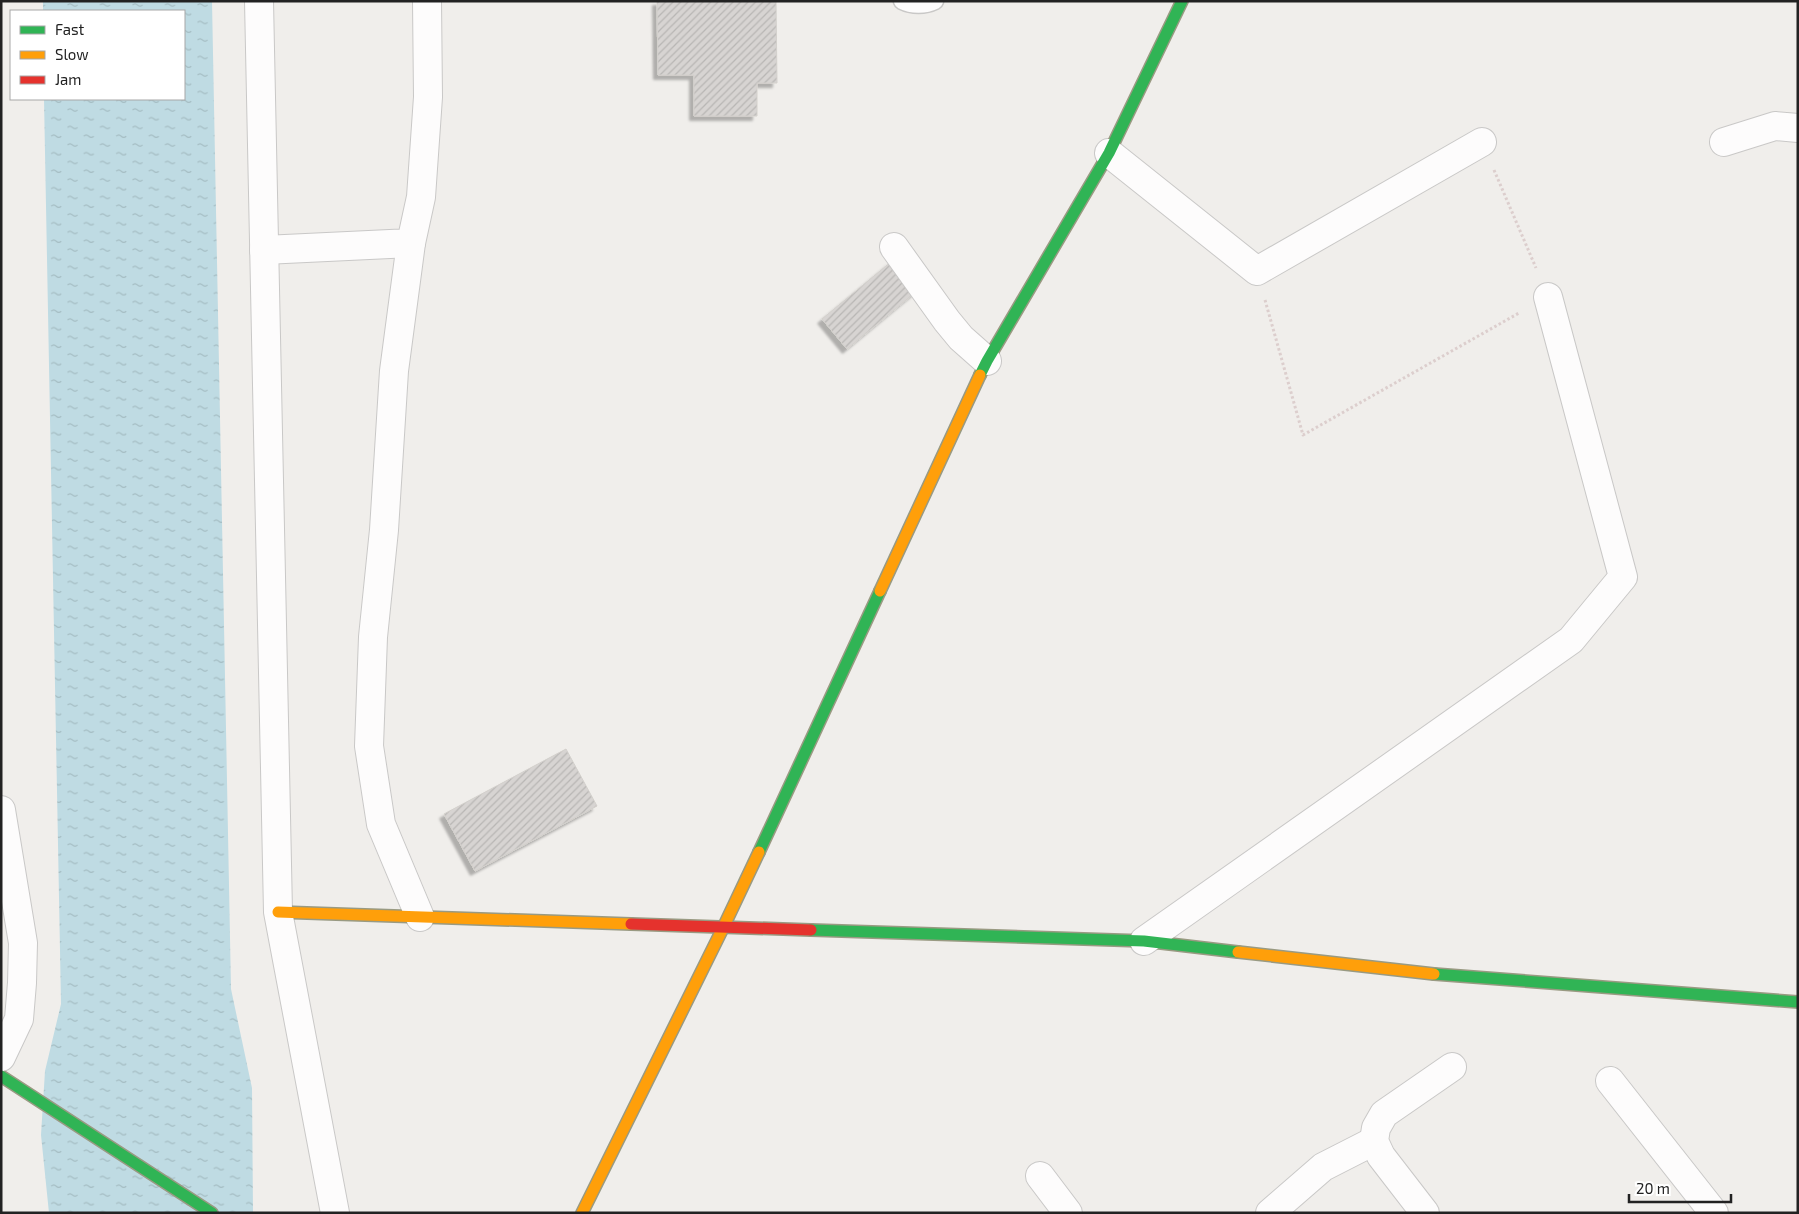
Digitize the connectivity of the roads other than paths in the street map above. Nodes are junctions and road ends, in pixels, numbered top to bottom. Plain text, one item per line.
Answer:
1 (259, 1) edge
2 (428, 1) edge
3 (902, 1) edge
4 (935, 1) edge
5 (1182, 1) edge
6 (1798, 128) edge
7 (1482, 142) road end
8 (1724, 142) dead end
9 (1109, 153) junction
10 (411, 243) junction
11 (894, 247) dead end
12 (264, 250) junction
13 (1548, 297) road end
14 (987, 361) junction
15 (1, 810) edge
16 (278, 912) junction
17 (420, 917) junction
18 (723, 928) junction
19 (1144, 941) junction
20 (1798, 1002) edge
21 (1452, 1067) dead end
22 (2, 1070) edge
23 (1610, 1081) dead end
24 (1374, 1141) junction
25 (1040, 1176) dead end
26 (212, 1213) edge
27 (335, 1213) edge
28 (582, 1213) edge
29 (1068, 1213) edge
30 (1270, 1213) edge
31 (1425, 1213) edge
32 (1714, 1213) edge

1 - 12 street
2 - 10 street
3 - 4 lane
5 - 9 street
6 - 8 street
7 - 9 street
9 - 14 street
10 - 12 street
10 - 17 street
11 - 14 street
12 - 16 street
13 - 19 street
14 - 18 street
15 - 22 street
16 - 17 street
16 - 27 street
17 - 18 street
18 - 19 street
18 - 28 street
19 - 20 street
21 - 24 street
22 - 26 street
23 - 32 street
24 - 30 street
24 - 31 street
25 - 29 street

